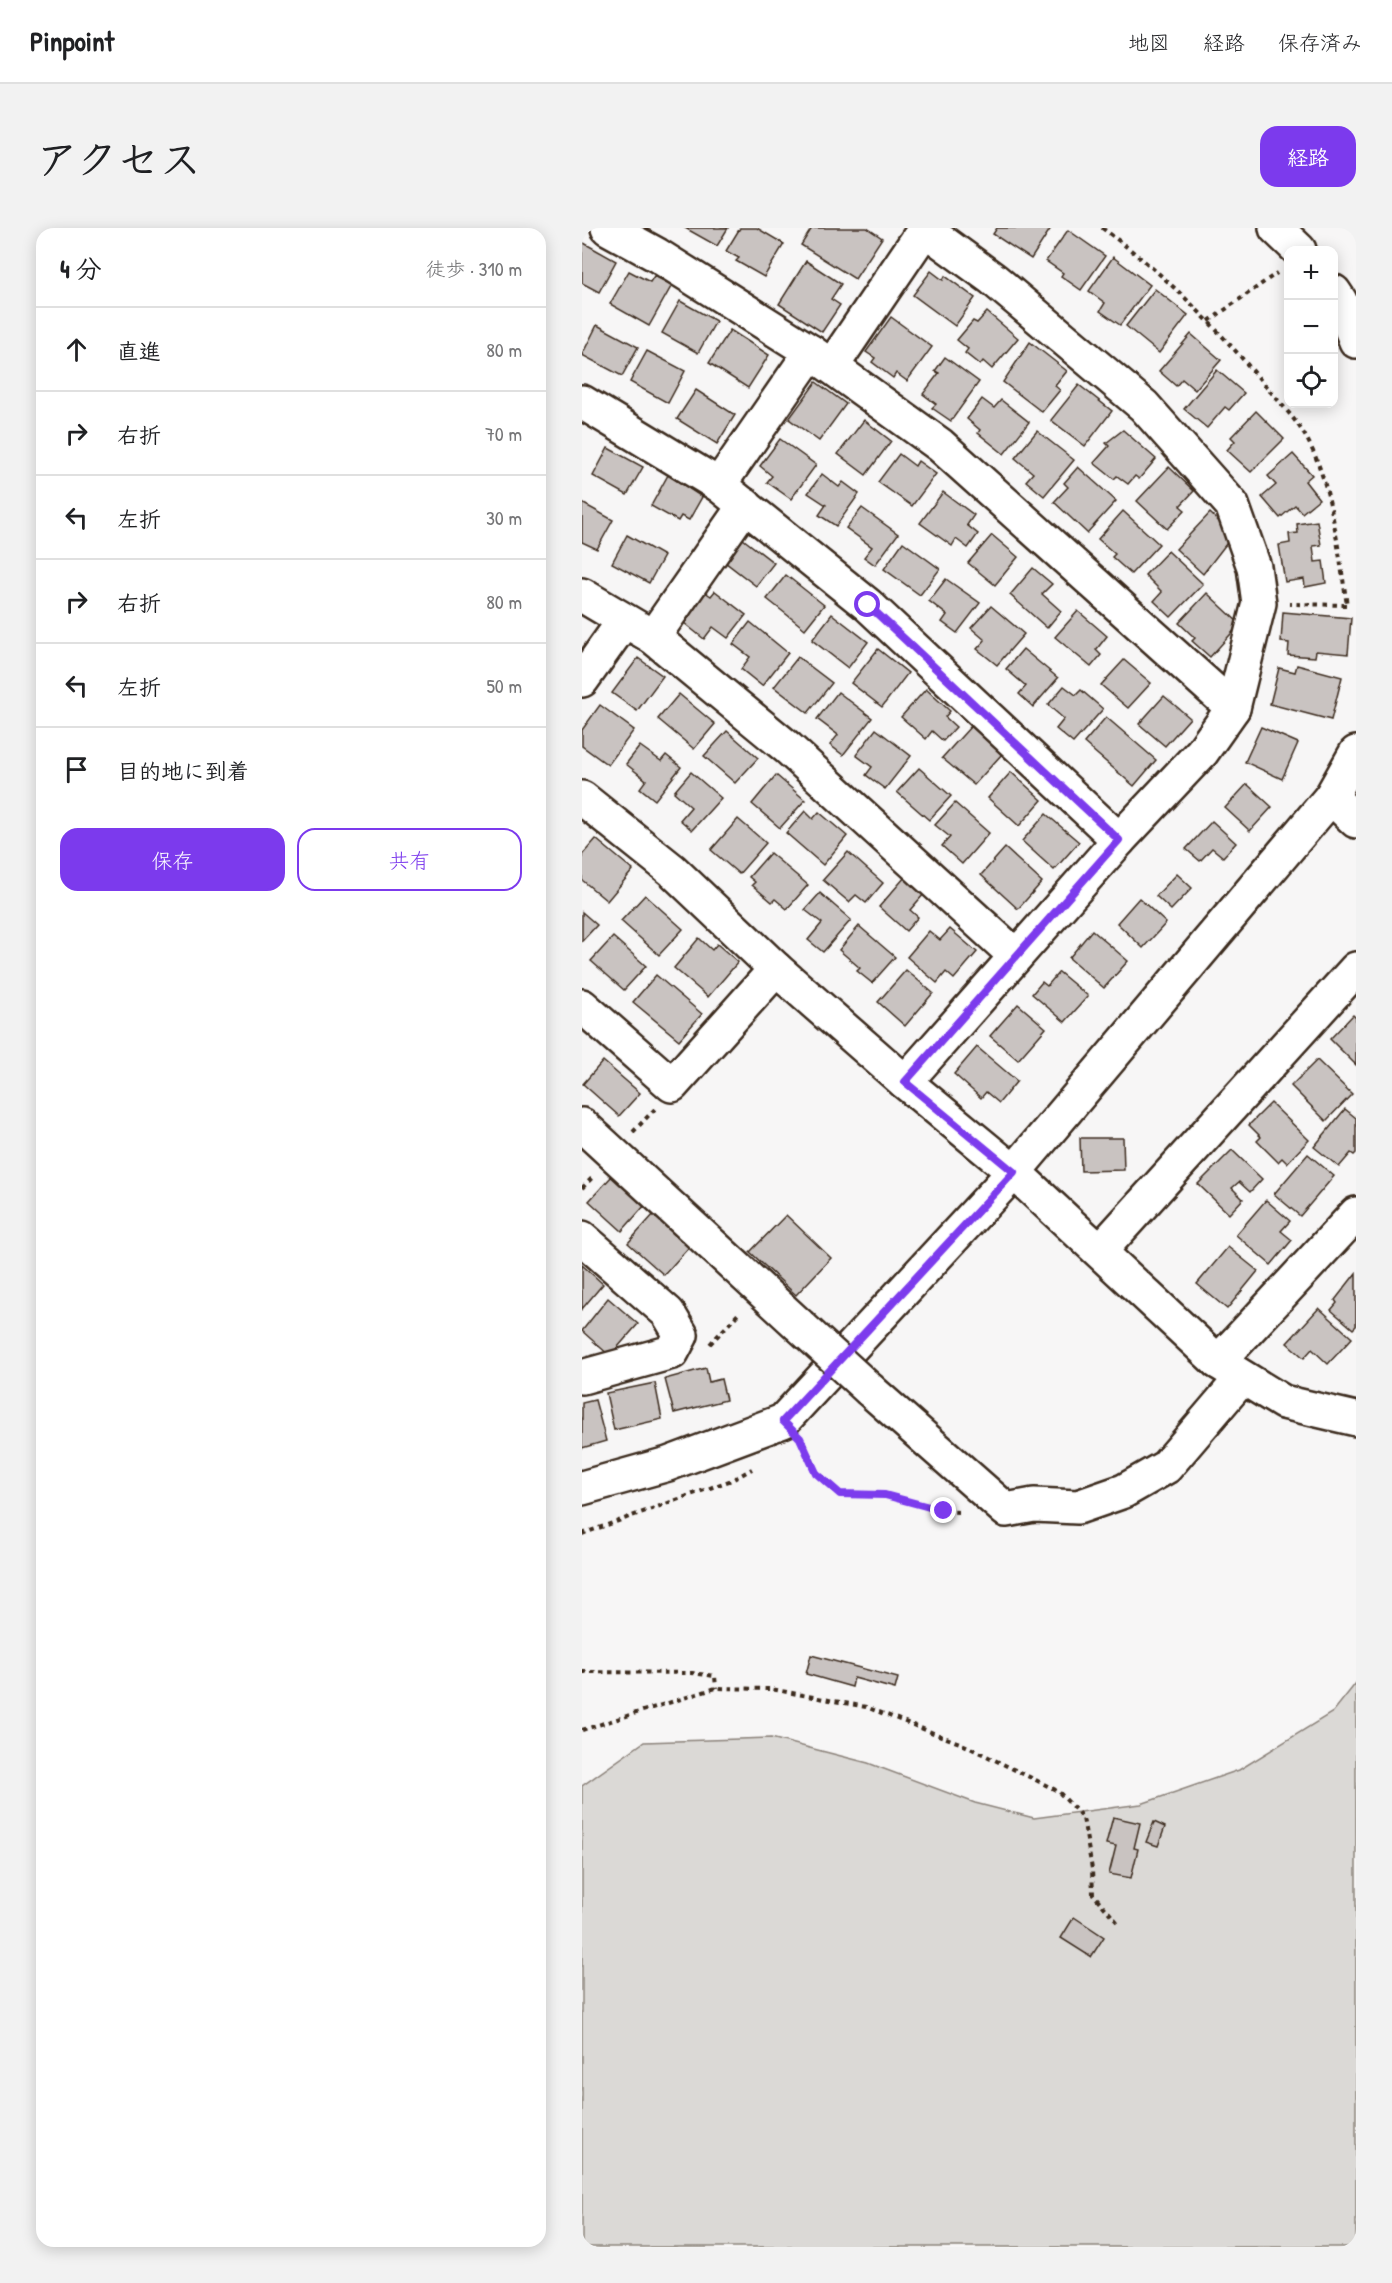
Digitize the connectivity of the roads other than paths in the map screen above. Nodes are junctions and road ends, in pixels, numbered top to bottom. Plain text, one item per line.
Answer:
1 (608, 228) edge
2 (924, 229) edge
3 (1338, 298) edge
4 (1356, 341) edge
5 (821, 359) junction
6 (582, 402) edge
7 (720, 485) junction
8 (745, 505) junction
9 (582, 595) edge
10 (624, 621) junction
11 (653, 637) junction
12 (582, 680) edge
13 (1233, 708) junction
14 (1356, 753) edge
15 (1331, 797) junction
16 (582, 798) edge
17 (1356, 821) edge
18 (1119, 840) junction
19 (1016, 956) junction
20 (776, 969) junction
21 (1356, 969) edge
22 (582, 1006) edge
23 (905, 1082) junction
24 (582, 1125) edge
25 (1014, 1172) junction
26 (1356, 1214) edge
27 (582, 1238) edge
28 (1100, 1251) junction
29 (1229, 1370) junction
30 (582, 1377) edge
31 (1356, 1419) edge
32 (582, 1488) edge

1 - 5 street
2 - 5 street
2 - 13 street
3 - 4 street
5 - 7 street
5 - 13 street
6 - 7 street
7 - 8 street
8 - 11 street
8 - 18 street
9 - 10 street
10 - 11 street
10 - 12 street
11 - 19 street
13 - 18 street
14 - 15 street
15 - 17 street
15 - 25 street
16 - 20 street
18 - 19 street
19 - 23 street
20 - 22 street
20 - 23 street
21 - 28 street
23 - 25 street
24 - 29 street, bridge
25 - 28 street
25 - 32 street
26 - 29 street
27 - 30 street
28 - 29 street
29 - 31 street

